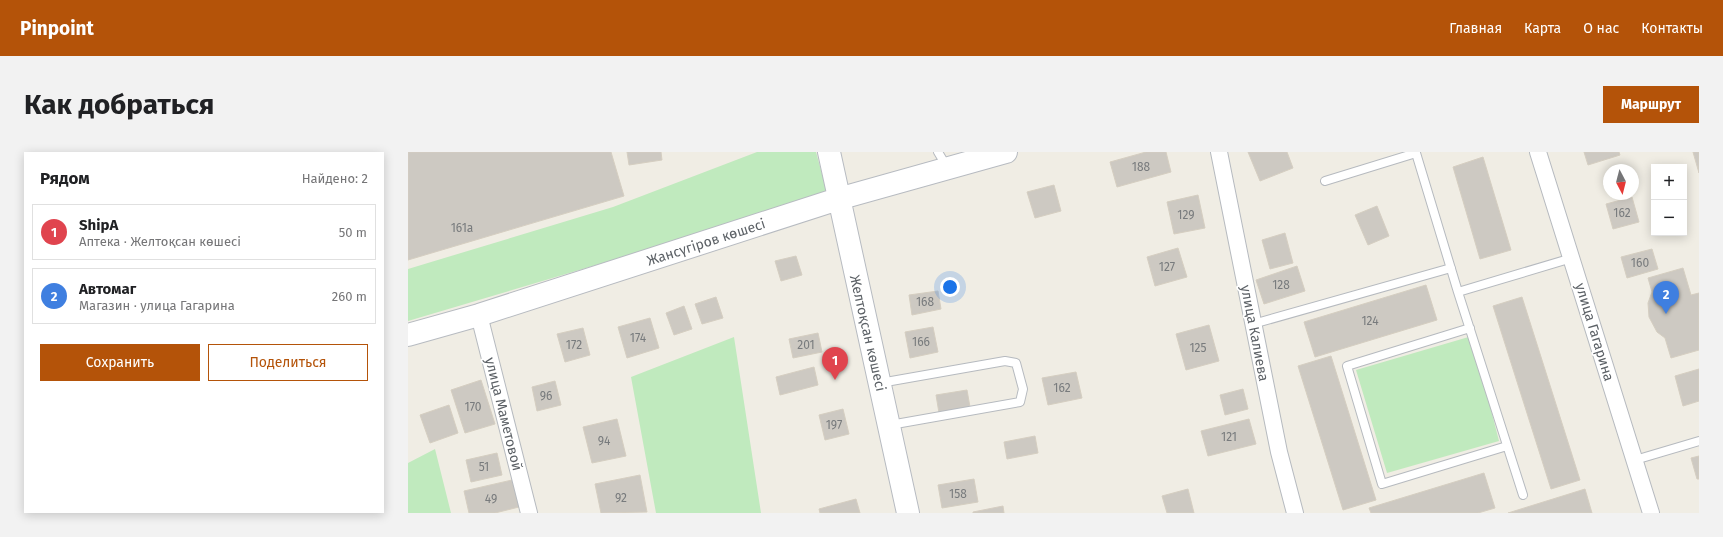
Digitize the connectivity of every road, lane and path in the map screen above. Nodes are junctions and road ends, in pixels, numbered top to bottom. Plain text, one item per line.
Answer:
1 (829, 152) edge
2 (1006, 152) edge
3 (1219, 152) edge
4 (1538, 152) edge
5 (943, 160) edge
6 (1324, 181) dead end
7 (838, 199) junction
8 (1572, 258) junction
9 (1451, 268) junction
10 (1458, 292) junction
11 (479, 315) junction
12 (1253, 324) junction
13 (1470, 328) junction
14 (408, 334) edge
15 (879, 383) junction
16 (889, 426) junction
17 (1699, 440) edge
18 (1507, 446) junction
19 (1635, 460) junction
20 (1523, 495) dead end
21 (529, 513) edge
22 (908, 513) edge
23 (1295, 513) edge
24 (1651, 513) edge

1 - 7 main road, Желтоқсан көшесі
2 - 5 main road, Жансүгіров көшесі
3 - 12 street, улица Калиева
4 - 8 street, улица Гагарина
5 - 7 main road, Жансүгіров көшесі
6 - 9 lane
7 - 11 main road, Жансүгіров көшесі
7 - 15 main road, Желтоқсан көшесі
8 - 10 lane
8 - 19 street, улица Гагарина
9 - 10 lane
9 - 12 lane
10 - 13 lane
11 - 14 main road, Жансүгіров көшесі
11 - 21 street, улица Маметовой
12 - 23 street, улица Калиева
13 - 18 lane
13 - 18 lane
15 - 16 main road, Желтоқсан көшесі
15 - 16 lane
16 - 22 main road, Желтоқсан көшесі
17 - 19 lane
18 - 20 lane
19 - 24 street, улица Гагарина

